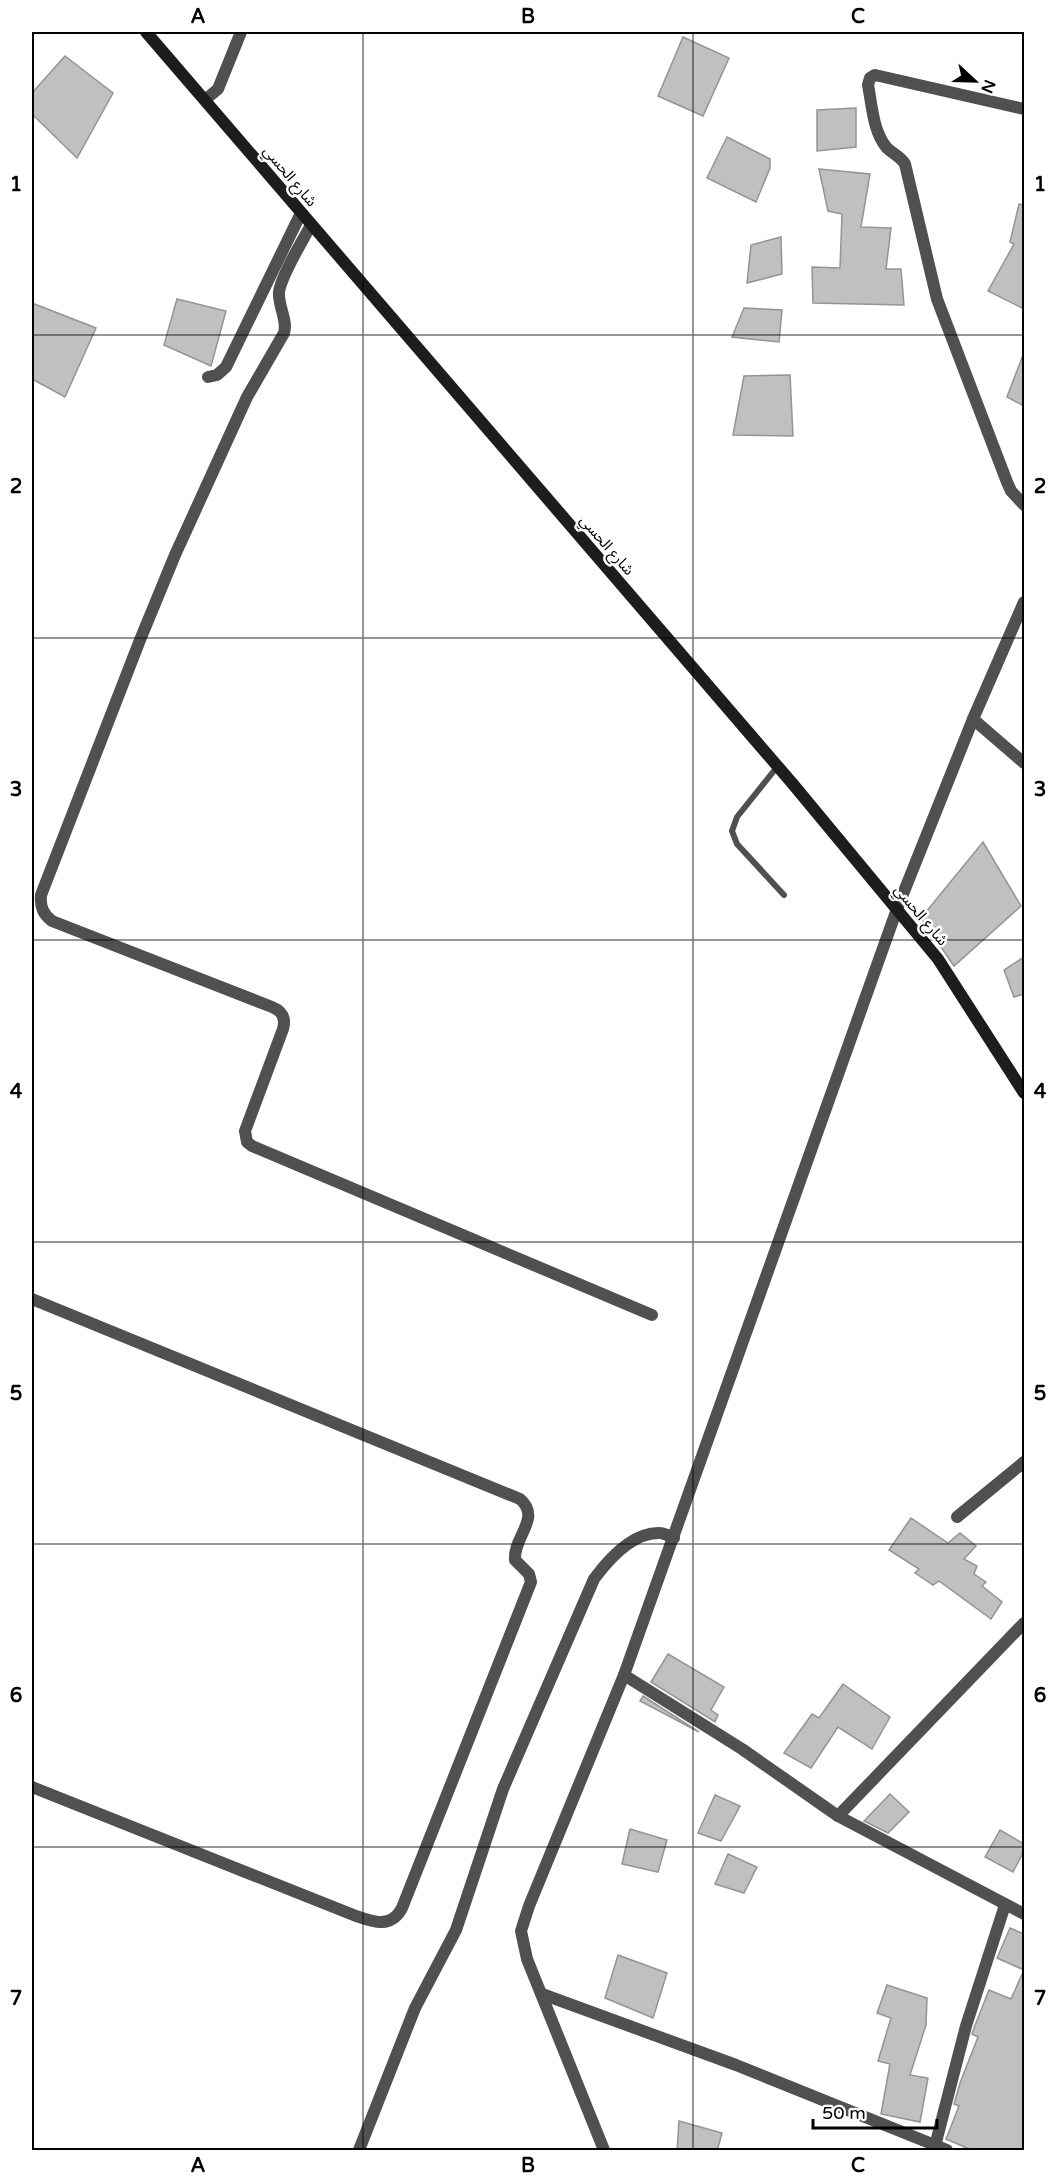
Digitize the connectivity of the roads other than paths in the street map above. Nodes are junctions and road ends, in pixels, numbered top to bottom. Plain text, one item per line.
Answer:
1 (146, 32) edge
2 (241, 32) edge
3 (206, 99) junction
4 (1024, 109) edge
5 (301, 213) junction
6 (311, 225) junction
7 (208, 377) dead end
8 (1024, 505) edge
9 (1024, 602) edge
10 (1021, 621) edge
11 (973, 719) junction
12 (1024, 763) edge
13 (778, 766) junction
14 (784, 895) dead end
15 (897, 909) junction
16 (1024, 1093) edge
17 (32, 1299) edge
18 (652, 1315) dead end
19 (1024, 1462) edge
20 (957, 1517) dead end
21 (674, 1538) junction
22 (1024, 1623) edge
23 (624, 1675) junction
24 (32, 1787) edge
25 (838, 1816) junction
26 (1005, 1905) junction
27 (1024, 1914) edge
28 (542, 1994) junction
29 (941, 2148) edge
30 (359, 2151) edge
31 (604, 2151) edge

1 - 3 street, شارع الحسي
2 - 3 street
3 - 5 street, شارع الحسي
4 - 8 street
5 - 6 street, شارع الحسي
5 - 7 street
6 - 13 street, شارع الحسي
6 - 18 street
9 - 10 street
10 - 11 street
11 - 12 street
11 - 15 street
13 - 14 lane
13 - 15 street, شارع الحسي
15 - 16 street, شارع الحسي
15 - 21 street
17 - 24 street
19 - 20 street
21 - 23 street
21 - 30 street
22 - 25 street
23 - 25 street
23 - 28 street
25 - 26 street
26 - 27 street
26 - 29 street
28 - 29 street
28 - 31 street

